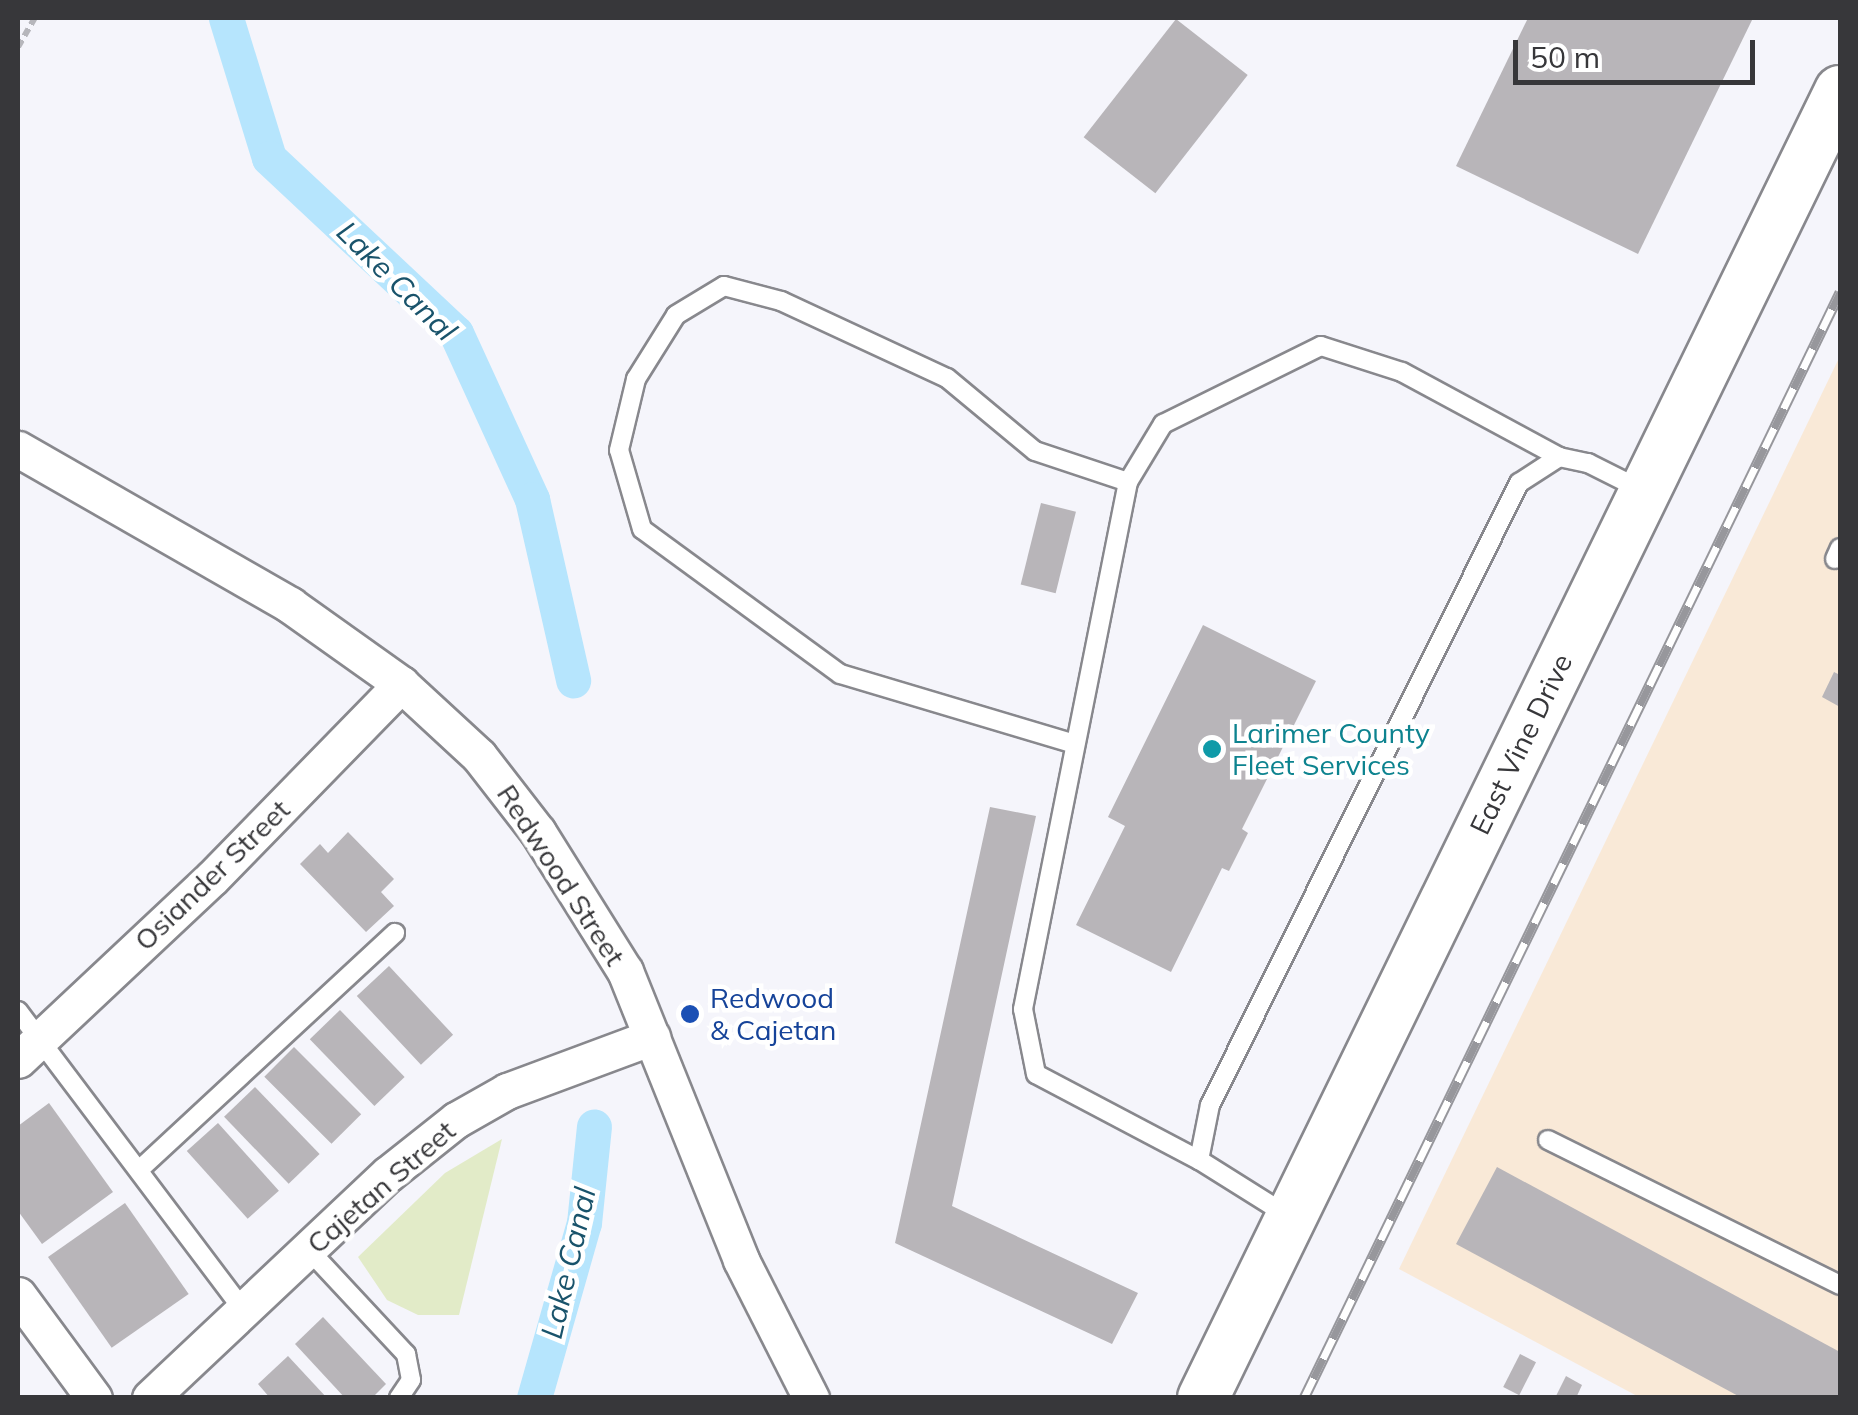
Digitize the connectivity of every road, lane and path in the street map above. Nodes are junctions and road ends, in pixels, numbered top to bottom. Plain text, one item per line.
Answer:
1 (35, 18) edge
2 (18, 47) edge
3 (1840, 91) edge
4 (18, 449) edge
5 (1559, 457) junction
6 (1128, 482) junction
7 (1645, 492) junction
8 (402, 684) junction
9 (1075, 744) junction
10 (395, 933) dead end
11 (18, 1011) edge
12 (652, 1037) junction
13 (29, 1049) edge
14 (1548, 1140) dead end
15 (1199, 1160) junction
16 (139, 1170) junction
17 (1291, 1217) junction
18 (308, 1249) junction
19 (1840, 1285) edge
20 (18, 1295) edge
21 (244, 1310) junction
22 (94, 1398) edge
23 (150, 1398) edge
24 (398, 1398) edge
25 (811, 1398) edge
26 (1204, 1398) edge

1 - 2 path
3 - 7 main road, East Vine Drive
4 - 8 street, Redwood Street
5 - 6 lane
5 - 7 lane
5 - 15 lane
6 - 9 lane
6 - 9 lane
7 - 17 main road, East Vine Drive
8 - 12 street, Redwood Street
8 - 13 street, Osiander Street
9 - 15 lane
10 - 16 lane
11 - 13 lane
12 - 18 street, Cajetan Street
12 - 25 street, Redwood Street
13 - 16 lane
14 - 19 lane
15 - 17 lane
16 - 21 lane
17 - 26 main road, East Vine Drive
18 - 21 street, Cajetan Street
18 - 24 lane
20 - 22 street
21 - 23 street, Cajetan Street

